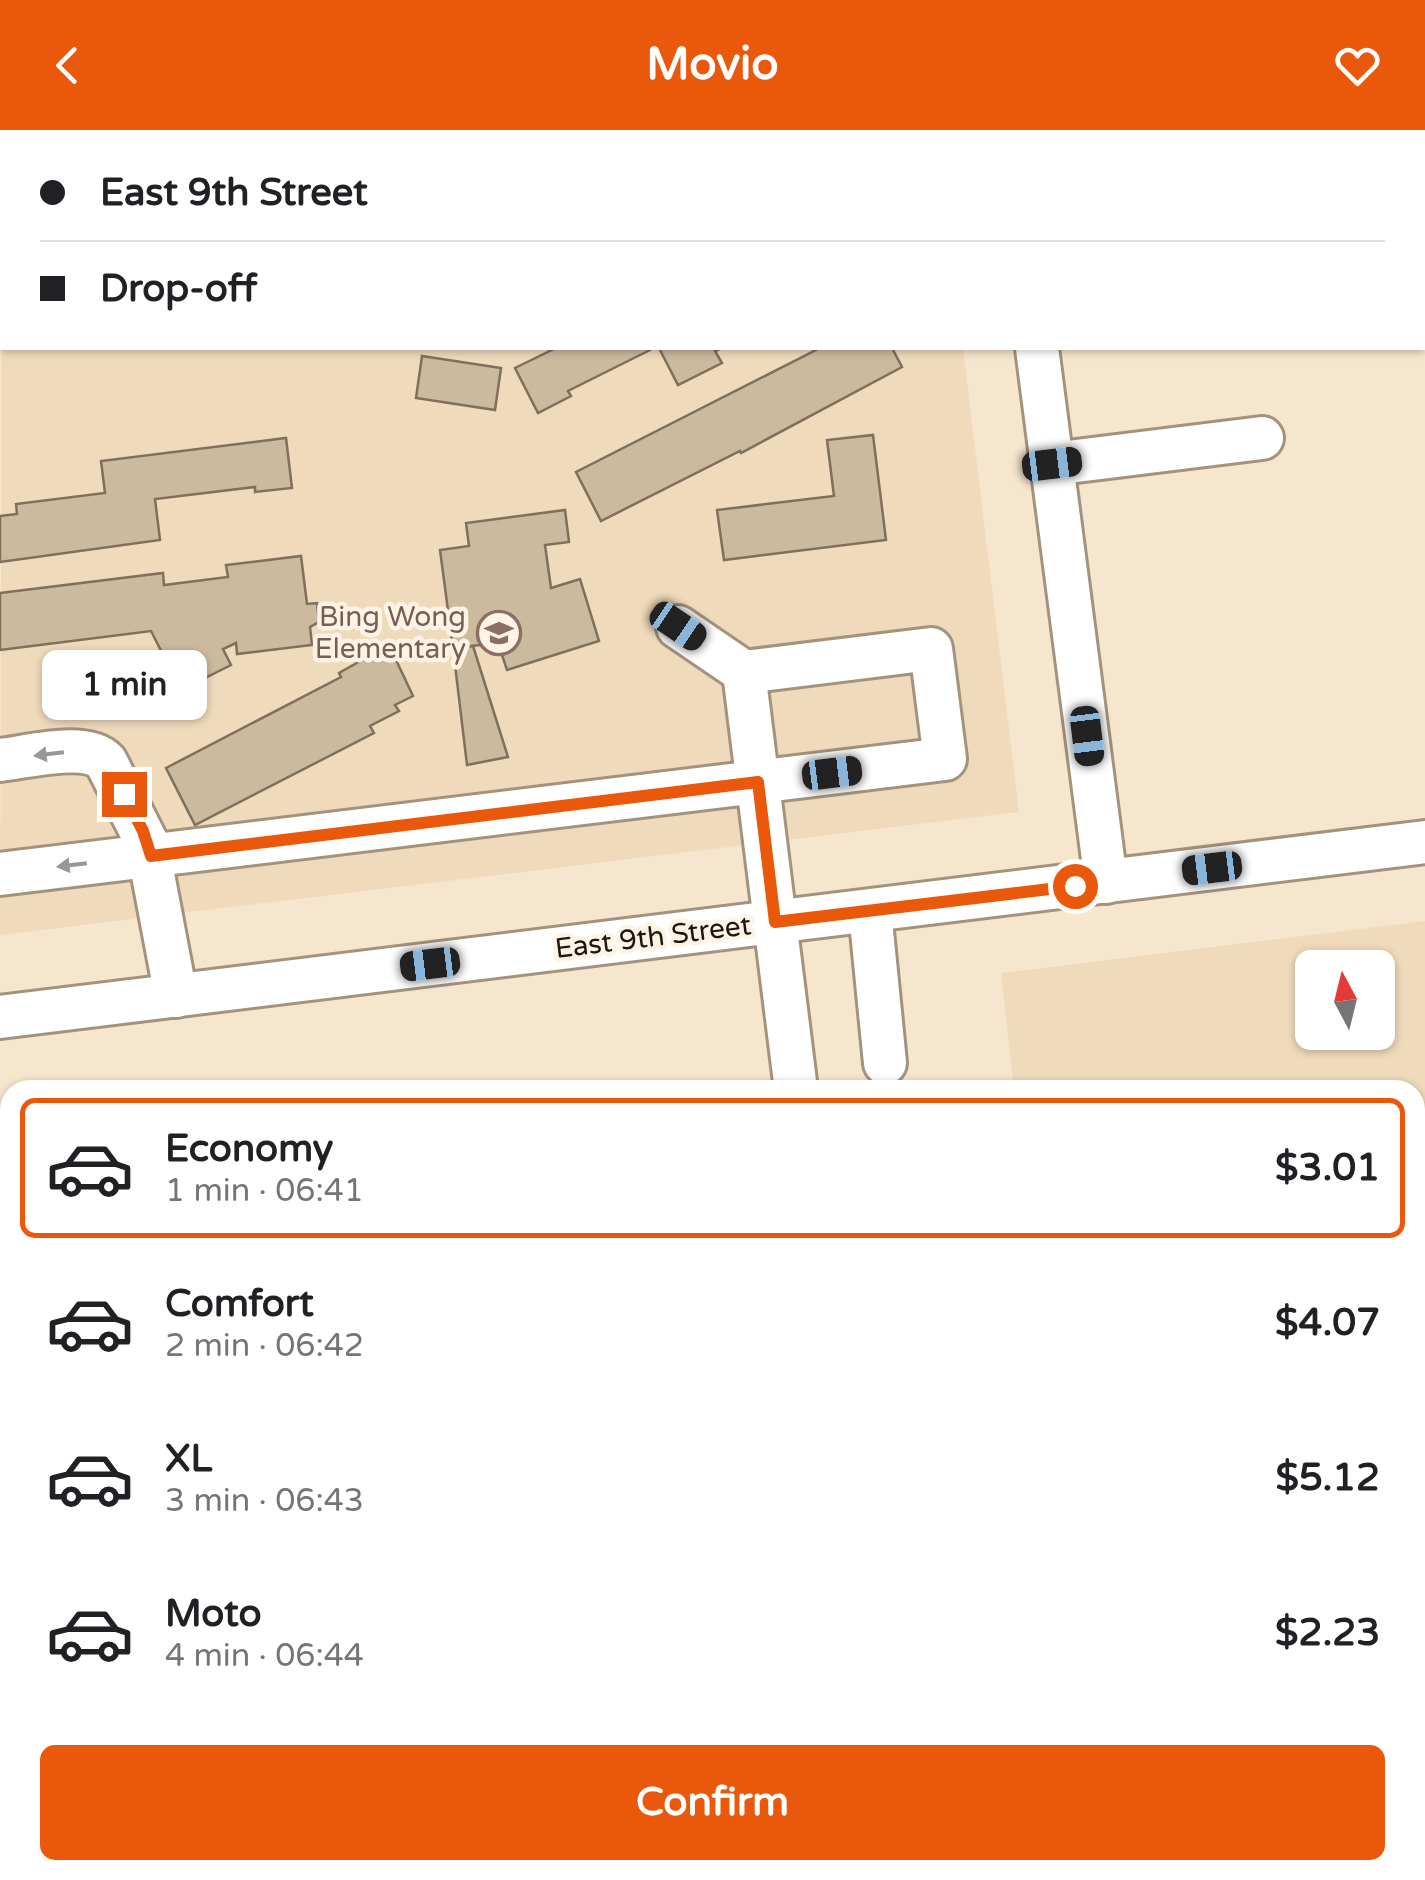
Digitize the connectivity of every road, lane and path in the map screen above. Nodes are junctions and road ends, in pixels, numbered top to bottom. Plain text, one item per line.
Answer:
1 (1037, 350) edge
2 (1262, 438) dead end
3 (1052, 464) junction
4 (678, 626) dead end
5 (744, 672) junction
6 (0, 760) edge
7 (758, 782) junction
8 (1425, 842) edge
9 (151, 856) junction
10 (0, 874) edge
11 (1106, 882) junction
12 (870, 912) junction
13 (775, 922) junction
14 (176, 996) junction
15 (0, 1017) edge
16 (885, 1064) dead end
17 (795, 1080) edge

1 - 3 street
2 - 3 street
3 - 11 street
4 - 5 street
5 - 7 street
5 - 7 street
9 -> 6 street
7 - 9 street
7 - 13 street
8 - 11 street, East 9th Street
9 -> 10 street
9 - 14 street
11 - 12 street, East 9th Street
12 - 13 street, East 9th Street
12 - 16 street
13 - 14 street, East 9th Street
13 - 17 street
14 - 15 street, East 9th Street

